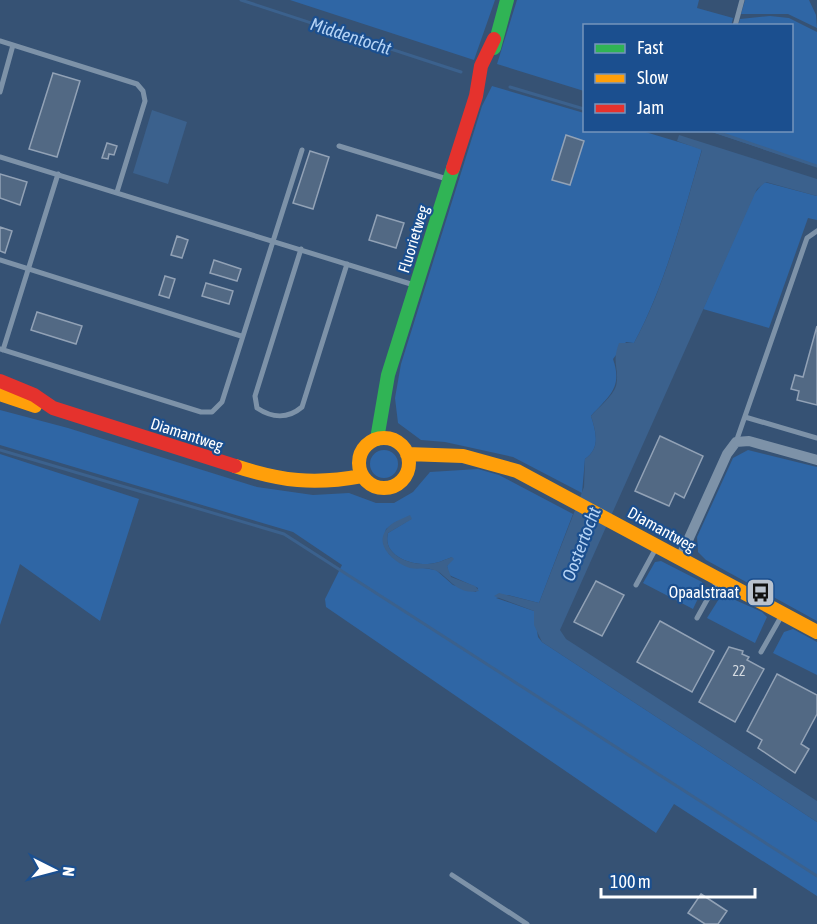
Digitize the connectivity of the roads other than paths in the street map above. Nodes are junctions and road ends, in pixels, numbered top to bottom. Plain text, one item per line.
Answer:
1 (742, 0) edge
2 (506, 1) edge
3 (736, 24) edge
4 (0, 41) edge
5 (13, 45) junction
6 (0, 92) edge
7 (339, 146) dead end
8 (302, 150) dead end
9 (0, 157) edge
10 (58, 174) junction
11 (449, 179) junction
12 (117, 192) junction
13 (817, 231) edge
14 (272, 240) junction
15 (301, 249) junction
16 (0, 260) edge
17 (347, 264) junction
18 (28, 269) junction
19 (416, 285) junction
20 (241, 336) junction
21 (2, 349) edge
22 (0, 381) edge
23 (0, 394) edge
24 (53, 408) junction
25 (744, 417) junction
26 (817, 438) edge
27 (383, 439) junction
28 (736, 442) junction
29 (408, 460) junction
30 (817, 460) edge
31 (361, 471) junction
32 (658, 546) junction
33 (680, 558) junction
34 (718, 579) junction
35 (636, 585) dead end
36 (783, 613) junction
37 (697, 618) dead end
38 (817, 632) edge
39 (761, 652) dead end
40 (452, 875) dead end
41 (527, 924) edge

1 - 3 lane
2 - 11 street, Fluorietweg
4 - 5 lane
5 - 6 lane
5 - 12 lane
7 - 11 lane
8 - 14 lane
9 - 10 lane
10 - 12 lane
10 - 18 lane
11 - 19 street, Fluorietweg
12 - 14 lane
13 - 25 lane
14 - 15 lane
14 - 20 lane
15 - 17 lane
15 - 17 lane
16 - 18 lane
17 - 19 lane
18 - 20 lane
18 - 21 lane
19 - 27 street, Fluorietweg
20 - 21 lane
22 - 24 street, Diamantweg
23 - 24 street, Diamantweg
24 - 31 street, Diamantweg
25 - 26 lane
25 - 28 lane
27 - 29 street
27 - 31 street
28 - 30 street
28 - 33 street
29 - 31 street
29 - 32 street, Diamantweg
32 - 33 street, Diamantweg
32 - 35 lane
33 - 34 street, Diamantweg
34 - 36 street, Diamantweg
34 - 37 lane
36 - 38 street, Diamantweg
36 - 39 lane
40 - 41 lane

